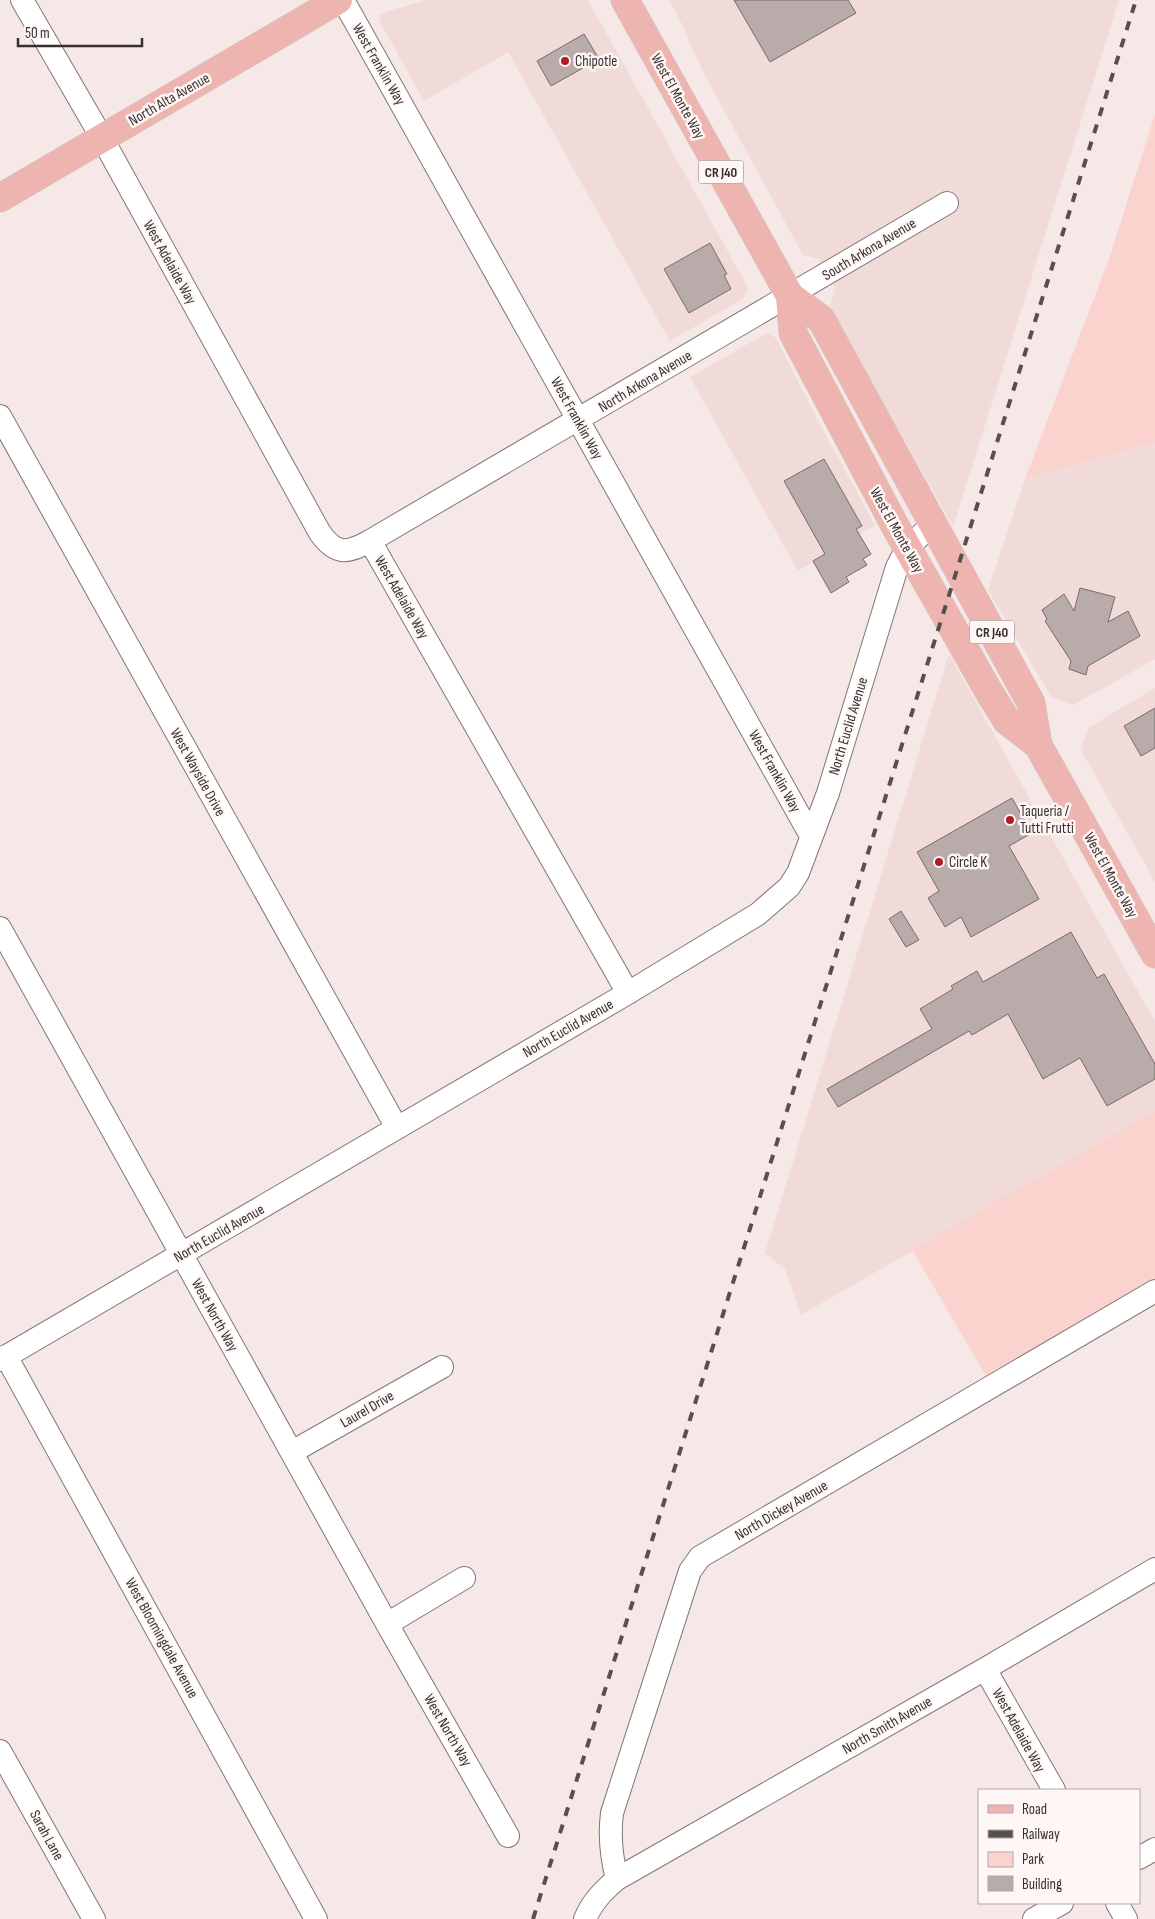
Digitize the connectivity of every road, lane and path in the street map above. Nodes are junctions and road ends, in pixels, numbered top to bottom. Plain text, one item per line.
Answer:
1 (22, 0) edge
2 (338, 0) edge
3 (343, 0) edge
4 (625, 0) edge
5 (102, 138) junction
6 (0, 198) edge
7 (947, 203) dead end
8 (790, 296) junction
9 (0, 416) edge
10 (578, 420) junction
11 (934, 524) junction
12 (370, 541) junction
13 (907, 548) junction
14 (1038, 745) junction
15 (811, 836) junction
16 (0, 928) edge
17 (1155, 954) edge
18 (628, 993) junction
19 (397, 1128) junction
20 (181, 1254) junction
21 (1155, 1291) edge
22 (3, 1358) edge
23 (442, 1366) dead end
24 (292, 1452) junction
25 (1155, 1569) edge
26 (464, 1578) dead end
27 (387, 1624) junction
28 (985, 1669) junction
29 (0, 1751) edge
30 (1053, 1789) edge
31 (508, 1836) dead end
32 (1155, 1849) edge
33 (1140, 1857) edge
34 (617, 1880) junction
35 (1060, 1904) edge
36 (1118, 1904) edge
37 (94, 1919) edge
38 (316, 1919) edge
39 (585, 1919) edge
40 (1034, 1919) edge
41 (1126, 1919) edge

1 - 5 street, West Adelaide Way
2 - 5 main road, North Alta Avenue
3 - 10 street, West Franklin Way
4 - 8 main road, West El Monte Way / CR J40
5 - 6 main road, North Alta Avenue
5 - 12 street, West Adelaide Way
7 - 8 street, South Arkona Avenue
8 - 10 street, North Arkona Avenue
8 - 11 main road, West El Monte Way / CR J40
8 - 13 main road, West El Monte Way / CR J40
9 - 19 street, West Wayside Drive
10 - 12 street, North Arkona Avenue
10 - 15 street, West Franklin Way
11 - 13 street, North Euclid Avenue
11 - 14 main road, West El Monte Way / CR J40
12 - 18 street, West Adelaide Way
13 - 14 main road, West El Monte Way / CR J40
13 - 15 street, North Euclid Avenue
14 - 17 main road, West El Monte Way / CR J40
15 - 18 street, North Euclid Avenue
16 - 20 street, West North Way
18 - 19 street, North Euclid Avenue
19 - 20 street, North Euclid Avenue
20 - 22 street, North Euclid Avenue
20 - 24 street, West North Way
21 - 34 street, North Dickey Avenue
22 - 38 street, West Bloomingdale Avenue
23 - 24 street, Laurel Drive
24 - 27 street, West North Way
25 - 28 street, North Smith Avenue
26 - 27 street
27 - 31 street, West North Way
28 - 30 street, West Adelaide Way
28 - 34 street, North Smith Avenue
29 - 37 street, Sarah Lane
32 - 33 street
34 - 39 street
35 - 40 street
36 - 41 street

